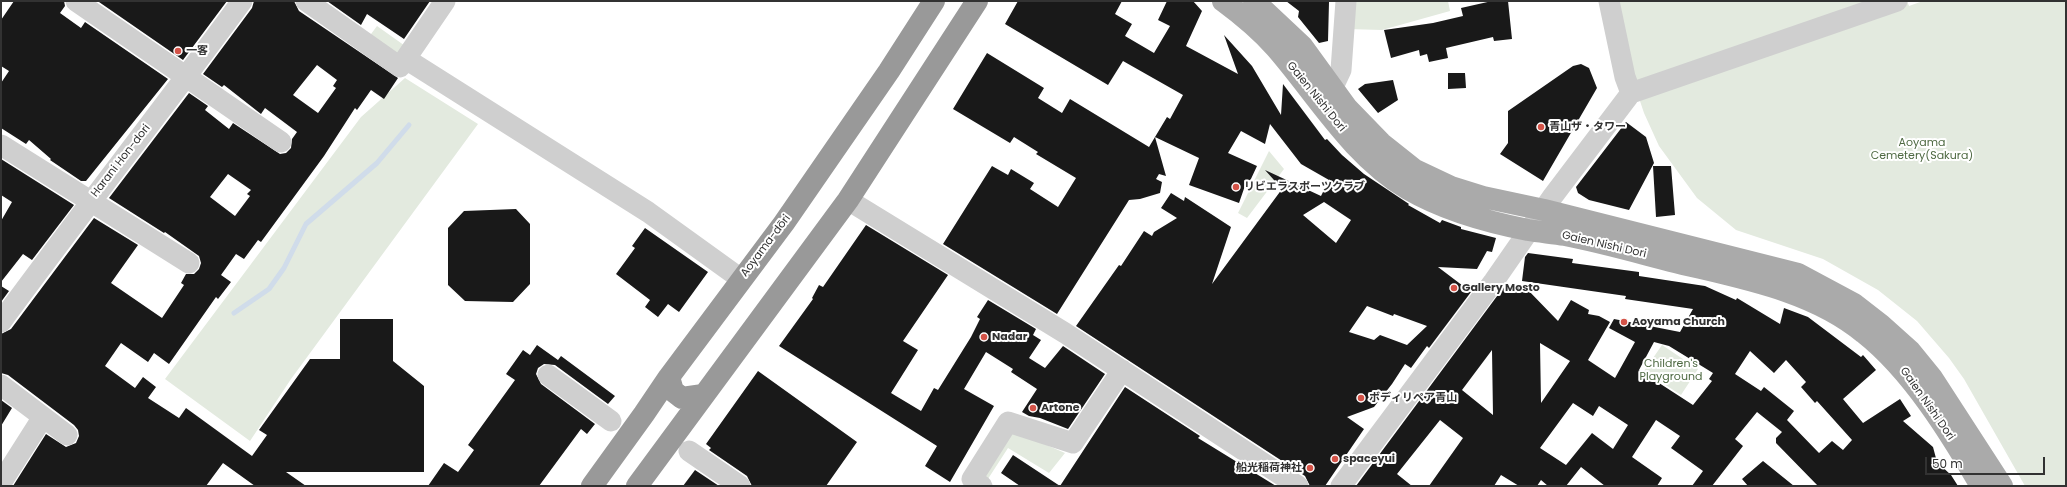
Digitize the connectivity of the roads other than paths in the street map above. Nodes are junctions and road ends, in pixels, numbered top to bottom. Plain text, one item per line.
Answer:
1 (76, 1) edge
2 (242, 1) edge
3 (306, 1) edge
4 (445, 1) edge
5 (934, 1) edge
6 (977, 1) edge
7 (1223, 1) edge
8 (1254, 1) edge
9 (1346, 1) edge
10 (1608, 1) edge
11 (1897, 1) edge
12 (406, 59) junction
13 (186, 78) junction
14 (1333, 87) junction
15 (1631, 93) junction
16 (281, 142) dead end
17 (1, 145) edge
18 (848, 200) junction
19 (90, 201) junction
20 (1544, 210) junction
21 (1529, 230) junction
22 (1702, 259) junction
23 (189, 263) dead end
24 (741, 279) junction
25 (1, 322) edge
26 (1122, 370) junction
27 (548, 375) dead end
28 (669, 376) junction
29 (1, 385) edge
30 (703, 395) junction
31 (43, 417) junction
32 (611, 421) dead end
33 (67, 435) dead end
34 (689, 452) dead end
35 (1, 483) edge
36 (592, 486) edge
37 (637, 486) edge
38 (740, 486) edge
39 (982, 486) edge
40 (1298, 486) edge
41 (1341, 486) edge
42 (1981, 486) edge
43 (2002, 486) edge

1 - 13 street
2 - 13 street, Harani Hon-dori
3 - 12 street
4 - 12 street
5 - 24 highway, Aoyama-dōri
6 - 18 highway
7 - 21 main road, Gaien Nishi Dori
8 - 14 main road, Gaien Nishi Dori
9 - 14 street
10 - 15 street
11 - 15 street
12 - 24 street
13 - 16 street
13 - 19 street, Harani Hon-dori
14 - 20 main road, Gaien Nishi Dori
15 - 20 street
17 - 19 street
18 - 26 street
18 - 30 highway
19 - 23 street
19 - 25 street, Harani Hon-dori
20 - 21 street
20 - 22 main road, Gaien Nishi Dori
21 - 22 main road, Gaien Nishi Dori
21 - 41 street
22 - 42 main road, Gaien Nishi Dori
22 - 43 main road, Gaien Nishi Dori
24 - 28 highway, Aoyama-dōri
26 - 39 street
26 - 40 street
27 - 32 street
28 - 30 highway
28 - 36 highway, Aoyama-dōri
29 - 31 street
30 - 37 highway
31 - 33 street
31 - 35 street
34 - 38 street

